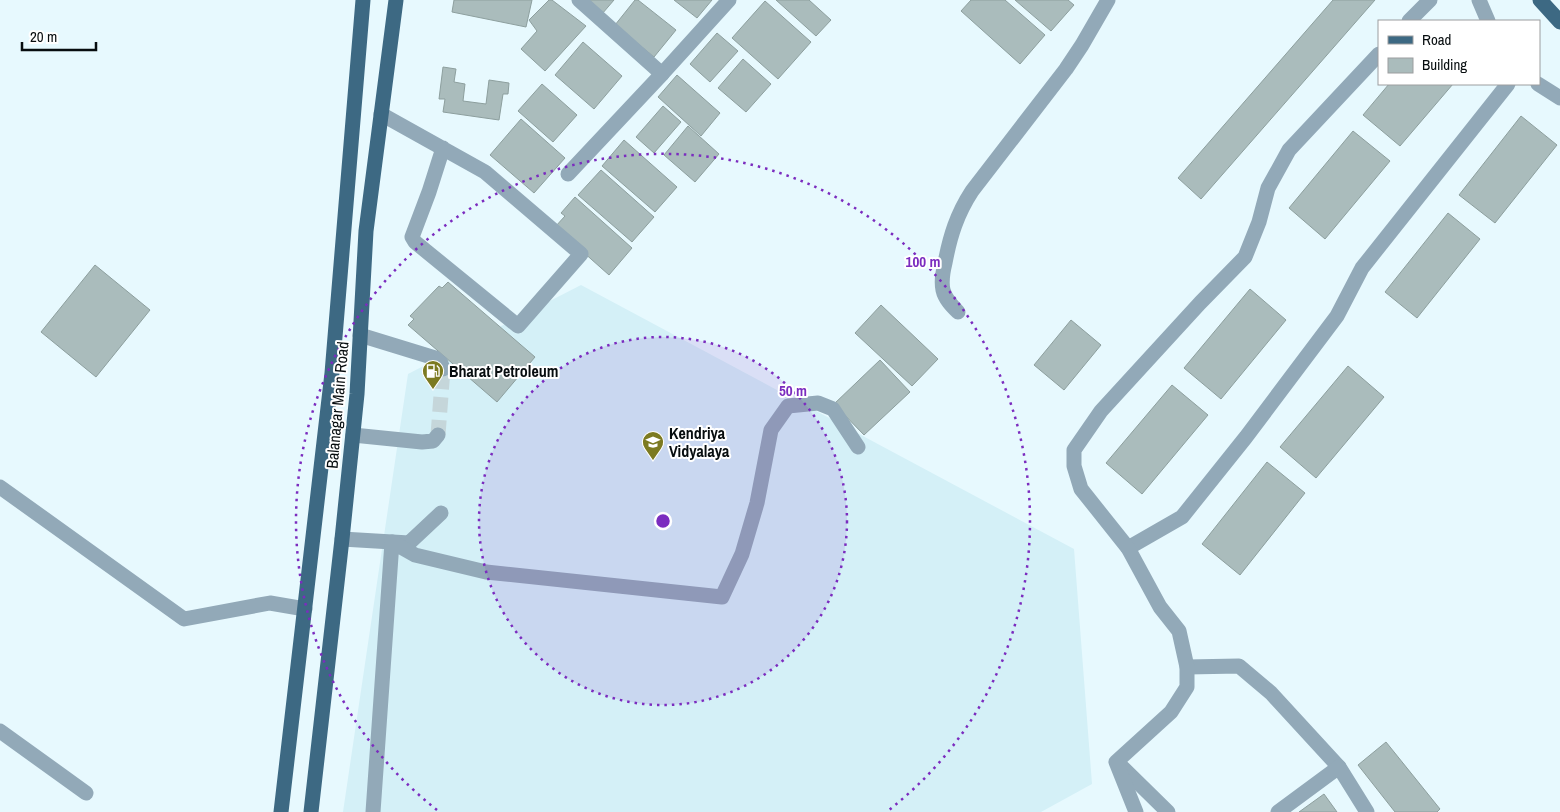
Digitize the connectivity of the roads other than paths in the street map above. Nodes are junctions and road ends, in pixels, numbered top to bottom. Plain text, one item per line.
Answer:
1 (363, 0) edge
2 (396, 0) edge
3 (579, 0) edge
4 (729, 0) edge
5 (1108, 0) edge
6 (1430, 0) edge
7 (1479, 0) edge
8 (1540, 0) edge
9 (1410, 20) edge
10 (1488, 20) edge
11 (1560, 22) edge
12 (1378, 55) edge
13 (662, 74) junction
14 (1507, 85) edge
15 (1540, 85) edge
16 (1560, 98) edge
17 (381, 114) junction
18 (444, 148) junction
19 (568, 174) dead end
20 (958, 312) dead end
21 (360, 335) junction
22 (443, 369) dead end
23 (352, 435) junction
24 (438, 435) dead end
25 (858, 447) dead end
26 (0, 487) edge
27 (441, 513) dead end
28 (342, 539) junction
29 (392, 542) junction
30 (1128, 548) junction
31 (305, 609) junction
32 (1187, 667) junction
33 (0, 731) edge
34 (1116, 762) junction
35 (1340, 767) junction
36 (86, 793) dead end
37 (281, 812) edge
38 (311, 812) edge
39 (373, 812) edge
40 (1136, 812) edge
41 (1168, 812) edge
42 (1278, 812) edge
43 (1367, 812) edge

1 - 31 main road, Balanagar Main Road
2 - 17 main road, Balanagar Main Road
3 - 13 street
4 - 13 street
5 - 20 street
6 - 9 street
7 - 10 street
8 - 11 main road
12 - 30 street
13 - 19 street
14 - 30 street
15 - 16 street
17 - 18 street
17 - 21 main road, Balanagar Main Road
18 - 18 street
21 - 22 street
21 - 23 main road, Balanagar Main Road
23 - 24 street
23 - 28 main road, Balanagar Main Road
25 - 29 street
26 - 31 street
27 - 29 street
28 - 29 street
28 - 38 main road, Balanagar Main Road
29 - 39 street
30 - 32 street
31 - 37 main road, Balanagar Main Road
32 - 34 street
32 - 35 street
33 - 36 street
34 - 40 street
34 - 41 street
35 - 42 street
35 - 43 street

